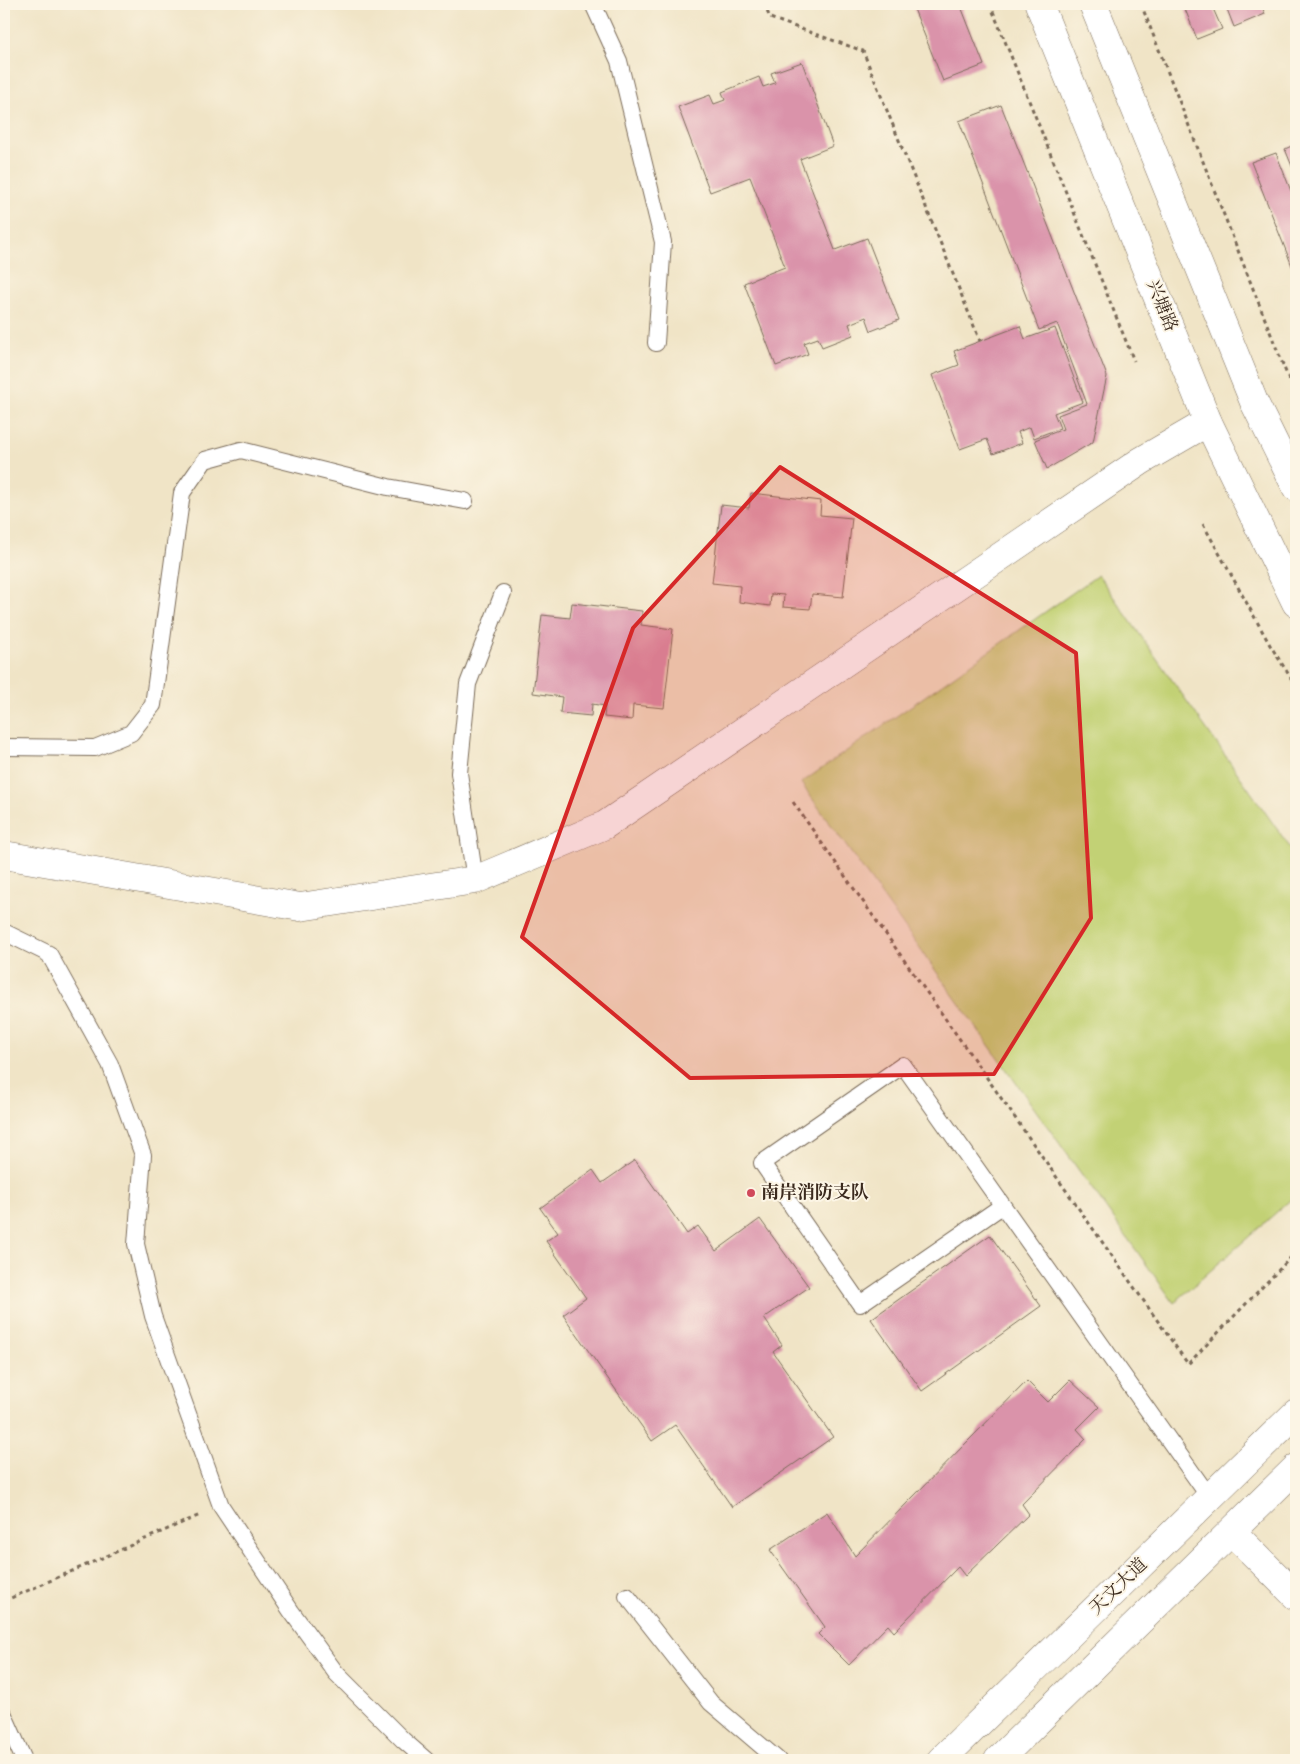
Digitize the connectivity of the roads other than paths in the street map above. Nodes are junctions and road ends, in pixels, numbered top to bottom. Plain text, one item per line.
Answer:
1 (593, 4) edge
2 (1039, 4) edge
3 (1093, 4) edge
4 (656, 343) dead end
5 (1208, 422) junction
6 (1296, 487) edge
7 (465, 501) dead end
8 (503, 593) dead end
9 (1296, 603) edge
10 (4, 747) edge
11 (4, 855) edge
12 (475, 880) junction
13 (4, 932) edge
14 (1002, 1206) junction
15 (1296, 1413) edge
16 (1296, 1468) edge
17 (1210, 1498) junction
18 (1232, 1532) junction
19 (626, 1596) dead end
20 (1296, 1596) edge
21 (4, 1715) edge
22 (24, 1760) edge
23 (426, 1760) edge
24 (778, 1760) edge
25 (941, 1760) edge
26 (998, 1760) edge

1 - 4 lane
2 - 5 main road, 兴塘路
3 - 6 main road
5 - 9 main road, 兴塘路
5 - 12 main road
7 - 10 lane
8 - 12 lane
11 - 12 main road
13 - 23 lane
14 - 14 lane
14 - 17 lane
15 - 17 main road, 天文大道
16 - 18 main road
17 - 25 main road, 天文大道
18 - 20 main road
18 - 26 main road
19 - 24 lane
21 - 22 lane

